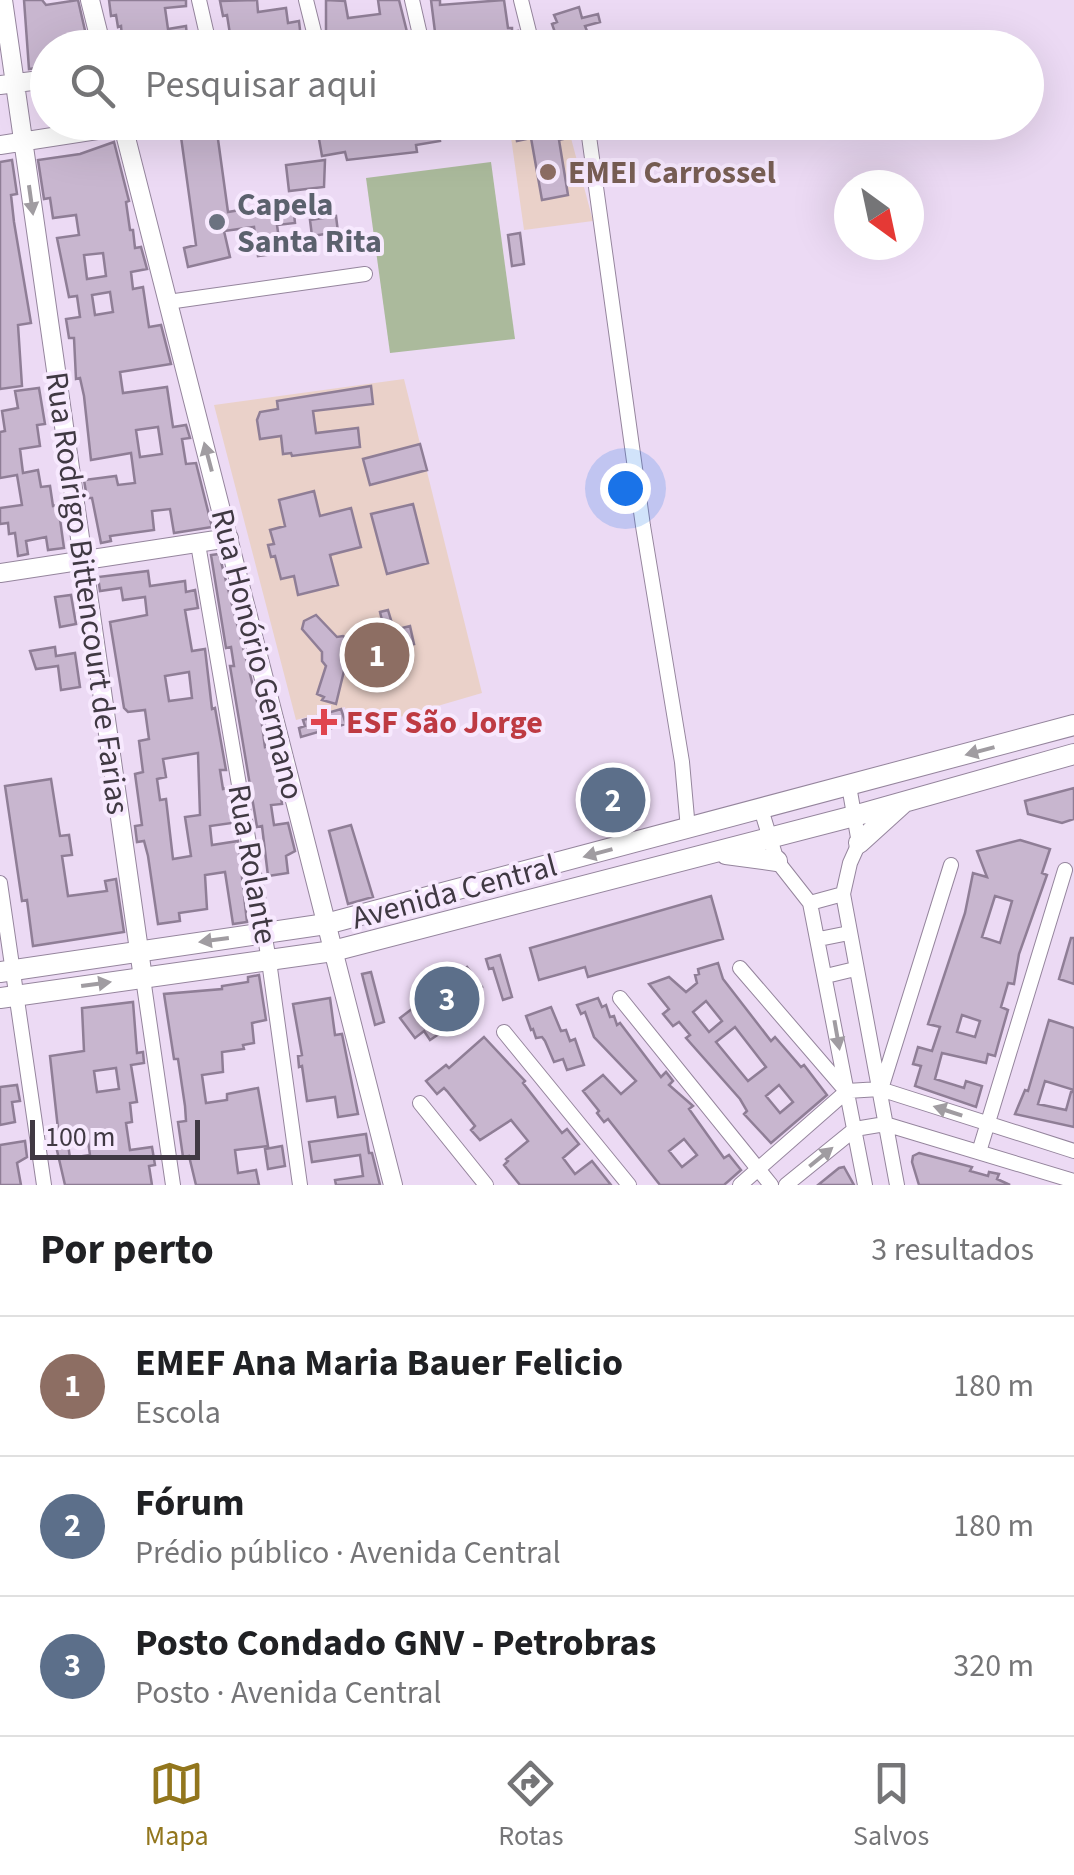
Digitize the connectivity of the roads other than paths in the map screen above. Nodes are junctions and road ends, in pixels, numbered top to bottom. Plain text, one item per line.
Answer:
1 (2, 0) edge
2 (90, 0) edge
3 (198, 0) edge
4 (306, 0) edge
5 (412, 0) edge
6 (522, 0) edge
7 (98, 30) edge
8 (206, 30) edge
9 (314, 30) edge
10 (419, 30) edge
11 (529, 30) edge
12 (7, 84) edge
13 (30, 140) edge
14 (126, 140) edge
15 (589, 140) edge
16 (23, 141) junction
17 (0, 145) edge
18 (365, 274) dead end
19 (168, 302) junction
20 (229, 538) junction
21 (198, 544) junction
22 (83, 561) junction
23 (0, 573) edge
24 (1074, 725) edge
25 (1074, 754) edge
26 (849, 786) junction
27 (906, 801) junction
28 (761, 810) junction
29 (854, 816) junction
30 (678, 832) junction
31 (769, 838) junction
32 (859, 843) junction
33 (714, 853) junction
34 (777, 860) junction
35 (675, 863) junction
36 (950, 865) dead end
37 (1065, 870) dead end
38 (0, 883) edge
39 (843, 894) junction
40 (810, 904) junction
41 (326, 924) junction
42 (849, 932) junction
43 (264, 933) junction
44 (819, 940) junction
45 (139, 951) junction
46 (333, 951) junction
47 (269, 961) junction
48 (740, 968) dead end
49 (855, 969) junction
50 (6, 971) edge
51 (826, 976) junction
52 (143, 978) junction
53 (8, 997) edge
54 (620, 998) dead end
55 (504, 1032) dead end
56 (880, 1090) junction
57 (847, 1091) junction
58 (420, 1103) dead end
59 (885, 1124) junction
60 (987, 1124) junction
61 (855, 1129) junction
62 (1074, 1151) edge
63 (979, 1152) junction
64 (466, 1160) junction
65 (759, 1170) junction
66 (1074, 1181) edge
67 (44, 1185) edge
68 (173, 1185) edge
69 (300, 1185) edge
70 (394, 1185) edge
71 (472, 1185) edge
72 (486, 1185) edge
73 (629, 1185) edge
74 (740, 1185) edge
75 (771, 1185) edge
76 (786, 1185) edge
77 (865, 1185) edge
78 (897, 1185) edge

1 - 12 street, Rua Rodrigo Bittencourt de Farias
2 - 7 street
3 - 8 street
4 - 9 street
5 - 10 street
6 - 11 street
12 - 16 street, Rua Rodrigo Bittencourt de Farias
13 - 16 street
14 - 19 street, Rua Honório Germano
15 - 30 street
16 - 17 street
16 -> 22 street, Rua Rodrigo Bittencourt de Farias
18 - 19 street
20 -> 19 street, Rua Honório Germano
20 - 21 street
20 - 41 street, Rua Honório Germano
21 - 22 street
21 - 43 street, Rua Rolante
22 - 23 street
22 - 45 street, Rua Rodrigo Bittencourt de Farias
24 -> 26 main road, Avenida Central
25 - 27 main road, Avenida Central
26 - 28 main road, Avenida Central
26 - 29 street
27 - 29 main road, Avenida Central
27 - 32 main road
28 - 30 main road, Avenida Central
28 - 31 street
29 - 31 main road, Avenida Central
29 - 32 street
30 - 35 main road
30 -> 41 main road, Avenida Central
31 - 33 main road, Avenida Central
31 - 34 street
32 - 39 street
33 - 34 main road
33 - 35 main road, Avenida Central
34 - 40 street
35 - 46 main road, Avenida Central
36 - 56 street
37 - 60 street
38 - 50 street
39 - 40 street
39 - 42 street
40 - 44 street
41 - 43 main road, Avenida Central
41 - 46 street, Rua Honório Germano
42 - 44 street
42 - 49 street
43 -> 45 main road, Avenida Central
43 - 47 street, Rua Rolante
44 - 51 street
45 - 50 main road, Avenida Central
45 - 52 street, Rua Rodrigo Bittencourt de Farias
46 - 47 main road, Avenida Central
46 - 70 street, Rua Honório Germano
47 - 52 main road, Avenida Central
47 - 69 street, Rua Rolante
48 - 57 street
49 - 51 street
49 - 56 street
50 - 53 street
51 -> 57 street
53 -> 52 main road, Avenida Central
52 - 68 street, Rua Rodrigo Bittencourt de Farias
53 - 67 street
54 - 65 street
55 - 73 street
56 - 57 street
56 - 59 street
60 -> 56 street
57 - 61 street
57 - 65 street
58 - 64 street
59 - 61 street
59 - 63 street
59 - 78 street
60 - 62 street
60 - 63 street
76 -> 61 street
61 - 77 street
63 - 66 street
64 - 71 street
64 - 72 street
65 - 74 street
65 - 75 street

